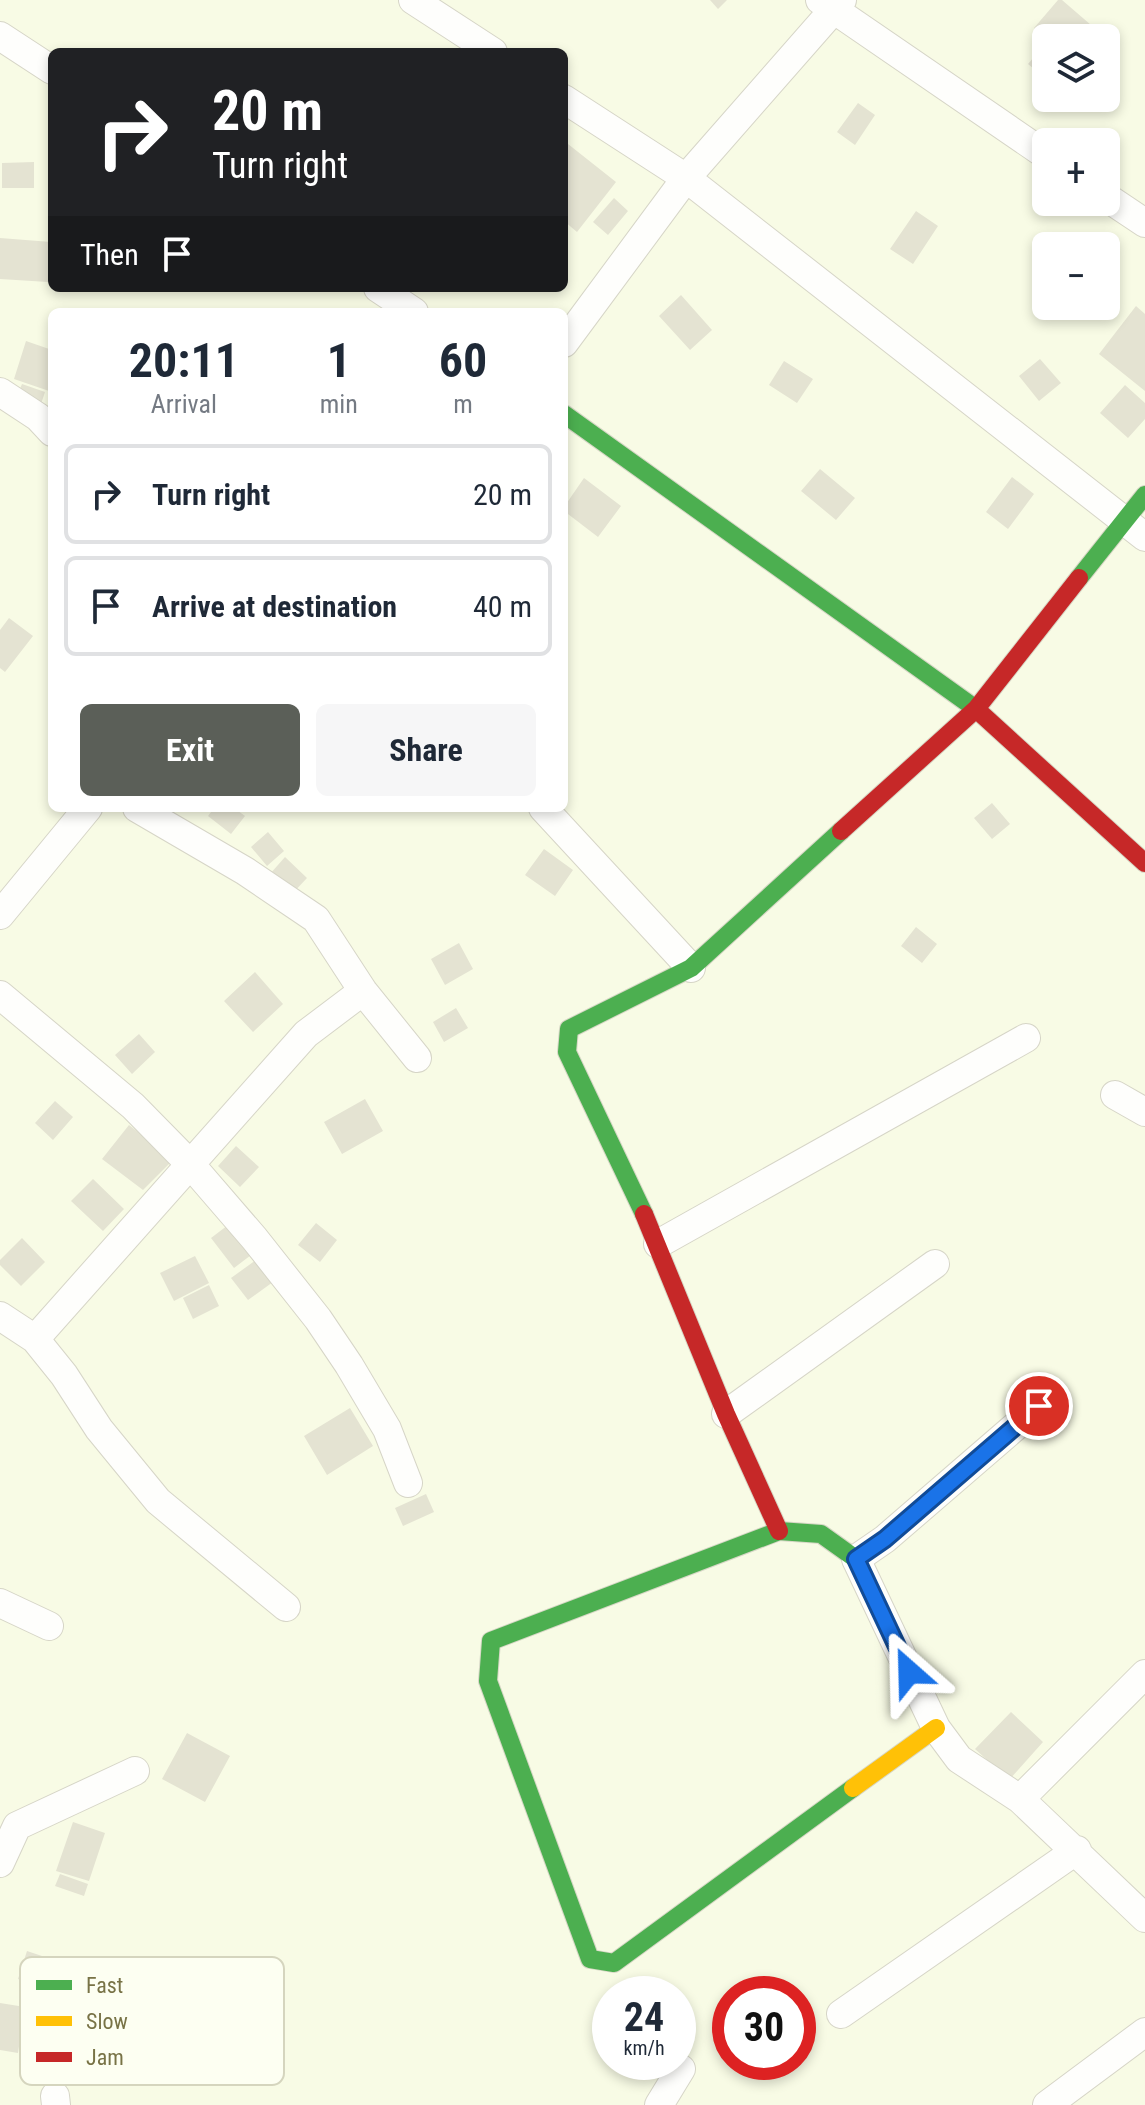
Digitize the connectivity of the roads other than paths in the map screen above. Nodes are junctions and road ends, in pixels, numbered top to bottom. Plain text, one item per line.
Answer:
1 (413, 0) edge
2 (832, 3) edge
3 (0, 36) edge
4 (487, 48) edge
5 (48, 67) edge
6 (568, 102) edge
7 (1032, 145) edge
8 (686, 178) junction
9 (1120, 206) edge
10 (1145, 223) edge
11 (384, 292) edge
12 (408, 308) edge
13 (568, 338) edge
14 (0, 392) edge
15 (568, 417) edge
16 (48, 428) edge
17 (1145, 495) edge
18 (1134, 529) edge
19 (976, 709) junction
20 (85, 812) edge
21 (144, 812) edge
22 (547, 812) edge
23 (1145, 863) edge
24 (0, 915) edge
25 (691, 968) junction
26 (363, 991) junction
27 (0, 995) edge
28 (1026, 1038) dead end
29 (417, 1058) dead end
30 (1115, 1095) dead end
31 (1145, 1112) edge
32 (191, 1165) junction
33 (658, 1244) junction
34 (935, 1264) dead end
35 (0, 1316) edge
36 (35, 1339) junction
37 (1039, 1406) dead end
38 (726, 1414) junction
39 (408, 1483) dead end
40 (779, 1531) junction
41 (856, 1559) junction
42 (0, 1603) edge
43 (286, 1607) dead end
44 (49, 1626) dead end
45 (1145, 1674) edge
46 (936, 1728) junction
47 (135, 1771) dead end
48 (1020, 1799) junction
49 (8, 1822) edge
50 (1077, 1850) junction
51 (0, 1863) edge
52 (1145, 1918) edge
53 (841, 2014) dead end
54 (1145, 2032) edge
55 (674, 2080) edge
56 (659, 2105) edge
57 (1047, 2105) edge

1 - 4 street
2 - 7 street
2 - 8 street
3 - 5 street
6 - 8 street
8 - 13 street
8 - 18 street
9 - 10 street
11 - 12 street
14 - 16 street
15 - 19 street
17 - 18 street
18 - 19 street
19 - 23 street
19 - 25 street
20 - 24 street
21 - 26 street
22 - 25 street
25 - 33 street
26 - 29 street
26 - 32 street
27 - 32 street
28 - 33 street
30 - 31 street
32 - 36 street
32 - 39 street
33 - 38 street
34 - 38 street
35 - 36 street
36 - 43 street
37 - 41 street
38 - 40 street
40 - 41 street
40 - 46 street
41 - 46 street
42 - 44 street
45 - 48 street
46 - 48 street
47 - 49 street
48 - 50 street
49 - 51 street
50 - 52 street
50 - 53 street
54 - 57 street
55 - 56 street

